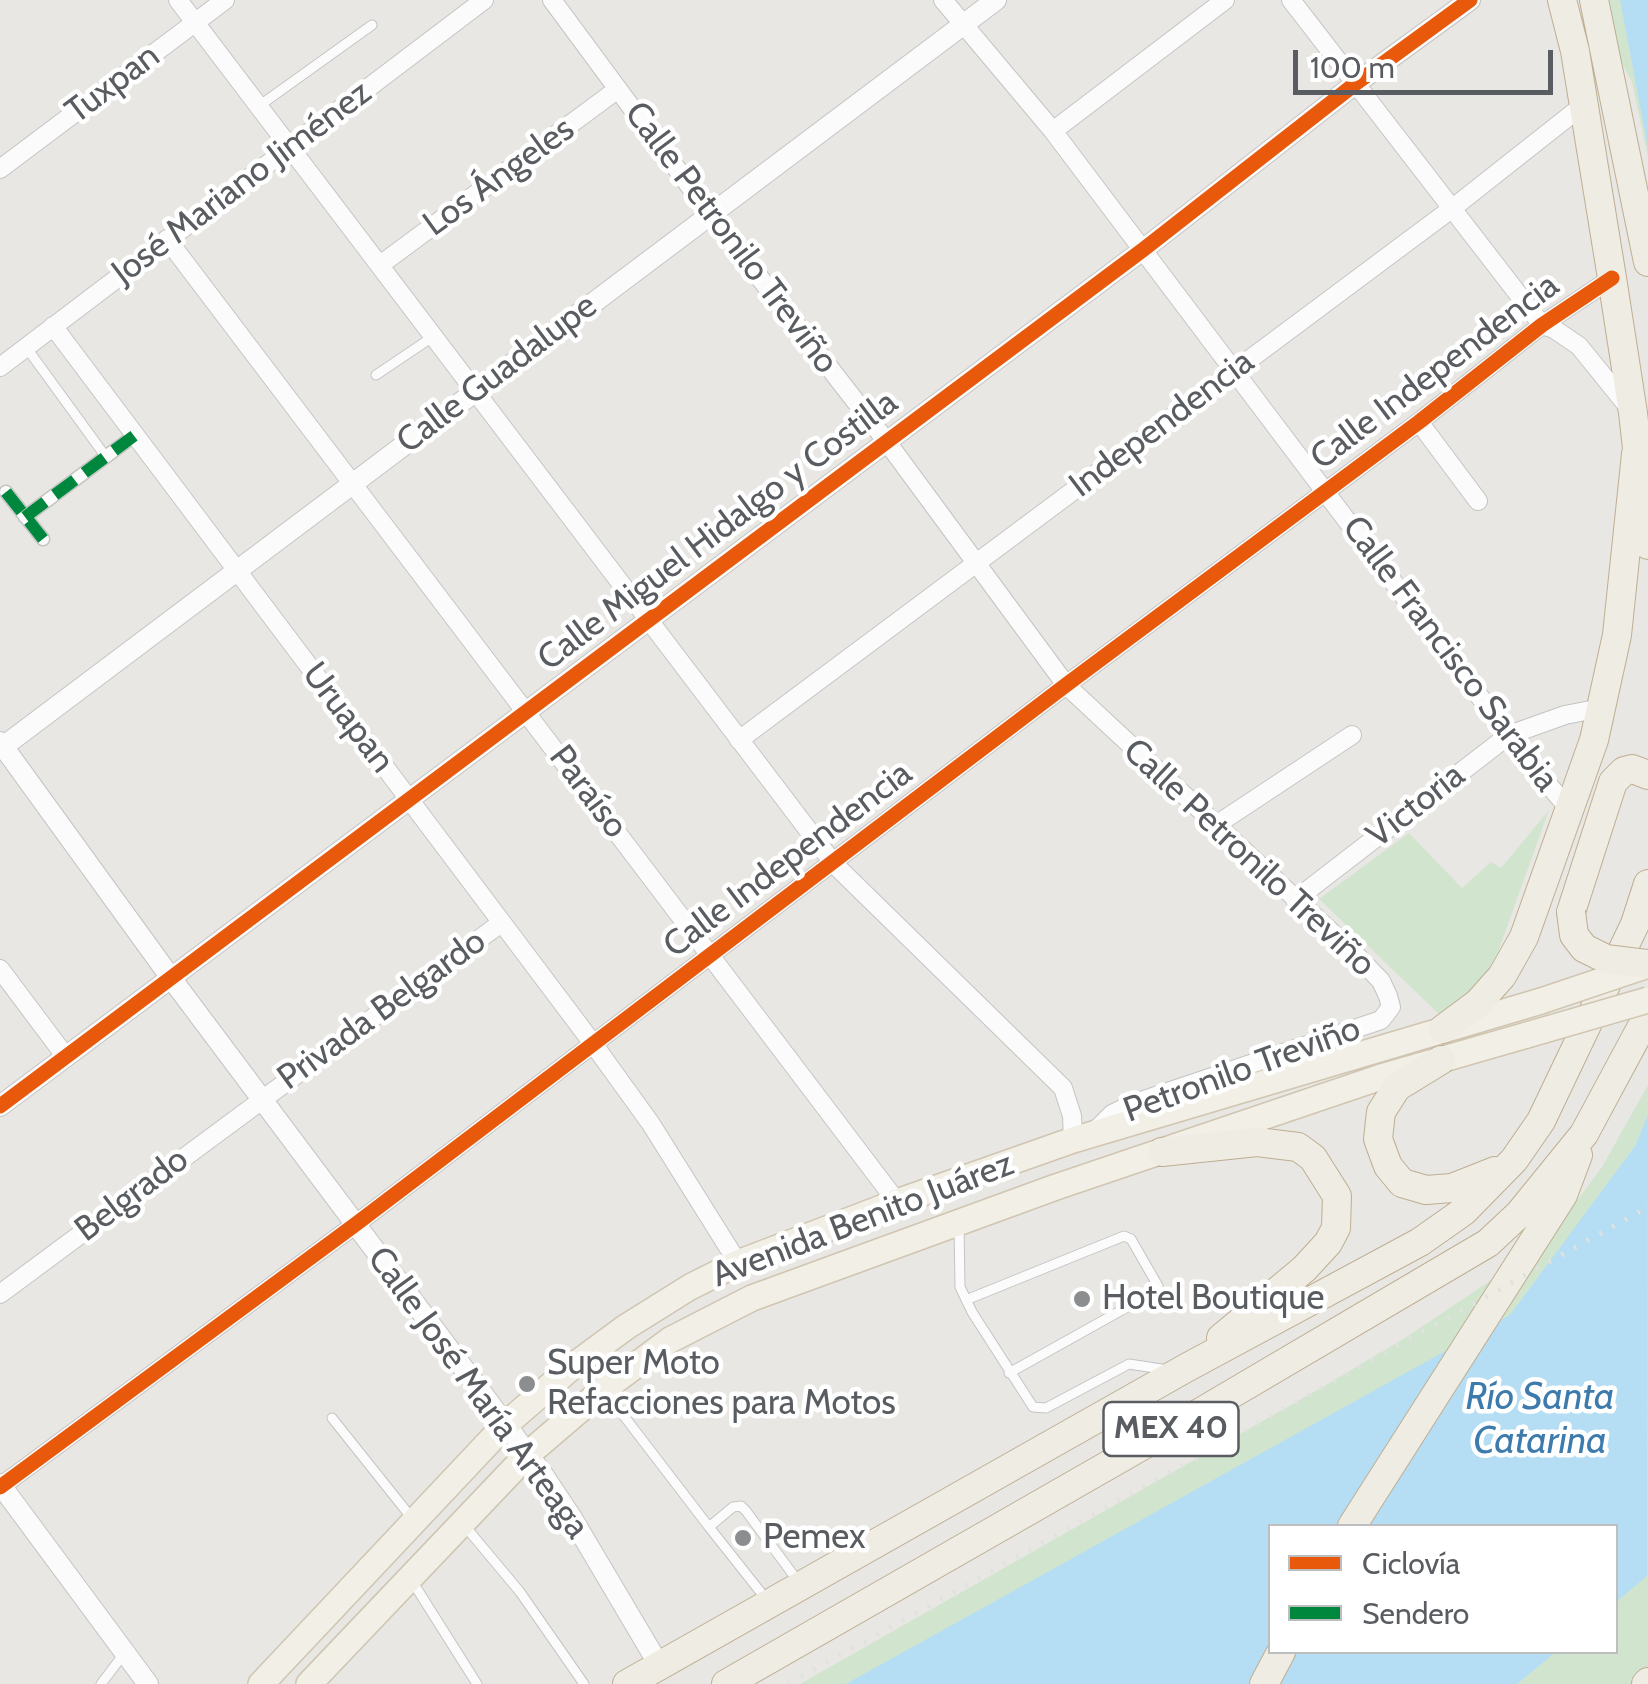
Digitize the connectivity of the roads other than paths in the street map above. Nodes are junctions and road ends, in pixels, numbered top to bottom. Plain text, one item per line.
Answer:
1 (178, 0) edge
2 (226, 0) edge
3 (484, 0) edge
4 (552, 0) edge
5 (943, 0) edge
6 (968, 0) edge
7 (996, 0) edge
8 (1224, 0) edge
9 (1291, 0) edge
10 (1470, 0) edge
11 (1594, 0) edge
12 (1558, 1) edge
13 (195, 22) junction
14 (963, 24) junction
15 (372, 25) dead end
16 (1355, 84) junction
17 (618, 89) junction
18 (260, 106) junction
19 (1582, 106) junction
20 (1053, 130) junction
21 (291, 146) junction
22 (0, 169) edge
23 (1454, 207) junction
24 (711, 215) junction
25 (168, 239) junction
26 (1144, 249) junction
27 (1648, 262) edge
28 (380, 265) junction
29 (1612, 278) junction
30 (1542, 325) junction
31 (53, 326) junction
32 (434, 336) junction
33 (9, 354) edge
34 (1235, 369) junction
35 (376, 375) dead end
36 (476, 391) junction
37 (1633, 413) junction
38 (1419, 422) junction
39 (135, 435) junction
40 (887, 442) junction
41 (1636, 454) junction
42 (106, 457) junction
43 (353, 481) junction
44 (1326, 490) junction
45 (6, 492) dead end
46 (1478, 501) dead end
47 (25, 517) junction
48 (43, 540) dead end
49 (1648, 545) edge
50 (976, 562) junction
51 (238, 568) junction
52 (649, 620) junction
53 (1066, 685) junction
54 (1601, 708) junction
55 (527, 712) junction
56 (1508, 734) junction
57 (1352, 735) dead end
58 (740, 740) junction
59 (1, 746) edge
60 (1648, 775) edge
61 (409, 800) junction
62 (1570, 810) junction
63 (1216, 825) junction
64 (834, 864) junction
65 (1648, 884) edge
66 (1295, 900) junction
67 (501, 922) junction
68 (712, 956) junction
69 (1648, 965) edge
70 (0, 969) edge
71 (171, 978) junction
72 (1648, 1000) edge
73 (1391, 1007) joint
74 (1648, 1016) edge
75 (1443, 1029) junction
76 (594, 1045) junction
77 (66, 1057) junction
78 (1442, 1060) junction
79 (263, 1097) junction
80 (0, 1106) edge
81 (1584, 1134) junction
82 (1083, 1137) junction
83 (1162, 1152) junction
84 (1514, 1160) junction
85 (1056, 1186) junction
86 (897, 1202) junction
87 (959, 1222) junction
88 (356, 1224) junction
89 (738, 1263) junction
90 (0, 1294) edge
91 (966, 1300) junction
92 (1182, 1370) junction
93 (1010, 1373) junction
94 (604, 1389) junction
95 (332, 1418) dead end
96 (506, 1424) junction
97 (528, 1454) junction
98 (1, 1486) edge
99 (414, 1522) junction
100 (462, 1523) junction
101 (1353, 1524) edge
102 (708, 1527) junction
103 (410, 1578) junction
104 (802, 1586) junction
105 (769, 1603) junction
106 (125, 1652) junction
107 (1280, 1654) edge
108 (659, 1665) junction
109 (101, 1684) edge
110 (148, 1684) edge
111 (261, 1684) edge
112 (310, 1684) edge
113 (477, 1684) edge
114 (584, 1684) edge
115 (627, 1684) edge
116 (726, 1684) edge
117 (1264, 1684) edge

1 - 13 street
2 - 13 street, Tuxpan
3 - 21 street, José Mariano Jiménez
4 - 17 street, Calle Petronilo Treviño
5 - 14 street, Calle Francisco Sarabia
6 - 14 street
7 - 14 street, Calle Guadalupe
8 - 20 street
9 - 16 street
10 - 16 street, Calle Miguel Hidalgo y Costilla
11 - 27 highway
12 - 19 highway
13 - 18 street
13 - 22 street, Tuxpan
14 - 20 street, Calle Francisco Sarabia
14 - 24 street, Calle Guadalupe
15 - 18 lane
16 - 23 street
16 - 26 street, Calle Miguel Hidalgo y Costilla
17 - 24 street, Calle Petronilo Treviño
17 - 28 street, Los Ángeles
18 - 21 street
19 - 23 street, Independencia
19 - 29 highway
20 - 26 street, Calle Francisco Sarabia
21 - 25 street, José Mariano Jiménez
21 - 28 street
23 - 30 street
23 - 34 street, Independencia
24 - 36 street, Calle Guadalupe
24 - 40 street, Calle Petronilo Treviño
25 - 31 street, José Mariano Jiménez
25 - 43 street, Paraíso
26 - 34 street, Calle Francisco Sarabia
26 - 40 street, Calle Miguel Hidalgo y Costilla
28 - 32 street
29 - 30 street, Calle Independencia
29 - 37 highway
30 - 37 street
30 - 38 street, Calle Independencia
31 - 33 street, José Mariano Jiménez
31 - 39 street, Uruapan
32 - 35 lane
32 - 36 street
33 - 42 lane
34 - 44 street, Calle Francisco Sarabia
34 - 50 street, Independencia
36 - 43 street, Calle Guadalupe
36 - 52 street
37 - 41 highway
38 - 44 street, Calle Independencia
38 - 46 street
39 - 42 street
39 - 51 street, Uruapan
40 - 50 street, Calle Petronilo Treviño
40 - 52 street, Calle Miguel Hidalgo y Costilla
41 - 49 highway
41 - 54 highway
42 - 47 street
43 - 51 street, Calle Guadalupe
43 - 55 street, Paraíso
44 - 53 street, Calle Independencia
44 - 56 street, Calle Francisco Sarabia
45 - 47 street
47 - 48 street
50 - 53 street, Calle Petronilo Treviño
50 - 58 street, Independencia
51 - 59 street, Calle Guadalupe
51 - 61 street, Uruapan
52 - 55 street, Calle Miguel Hidalgo y Costilla
52 - 58 street
53 - 63 street, Calle Petronilo Treviño
53 - 64 street, Calle Independencia
54 - 56 street, Victoria
54 - 62 highway
55 - 61 street, Calle Miguel Hidalgo y Costilla
55 - 68 street, Paraíso
56 - 62 street, Calle Francisco Sarabia
56 - 66 street, Victoria
57 - 63 street
58 - 64 street
59 - 71 street, Calle José María Arteaga
60 - 69 highway, bridge
61 - 67 street, Uruapan
61 - 71 street, Calle Miguel Hidalgo y Costilla
62 - 75 highway
63 - 66 street, Calle Petronilo Treviño
64 - 68 street, Calle Independencia
64 - 82 street
65 - 84 highway, MEX 40
66 - 73 street, Calle Petronilo Treviño
67 - 76 street, Uruapan
67 - 79 street, Privada Belgardo
68 - 76 street, Calle Independencia
68 - 86 street, Paraíso
69 - 75 main road, Avenida Benito Juárez, bridge
70 - 77 street
71 - 77 street, Calle Miguel Hidalgo y Costilla
71 - 79 street, Calle José María Arteaga
72 - 78 main road, Avenida Benito Juárez, bridge
73 - 82 street, Petronilo Treviño
74 - 81 highway, MEX 40
75 - 82 main road, Avenida Benito Juárez
76 - 88 street, Calle Independencia
76 - 89 street, Uruapan
77 - 80 street, Calle Miguel Hidalgo y Costilla
78 - 83 main road, Avenida Benito Juárez
78 - 84 highway
79 - 88 street, Calle José María Arteaga
79 - 90 street, Belgrado
81 - 101 highway
81 - 116 highway, MEX 40
82 - 85 main road
82 - 86 main road, Avenida Benito Juárez
83 - 85 main road, Avenida Benito Juárez
83 - 92 highway
84 - 92 highway, MEX 40
85 - 87 main road, Avenida Benito Juárez
86 - 89 main road, Avenida Benito Juárez
87 - 91 lane
87 - 94 main road, Avenida Benito Juárez
88 - 96 street, Calle José María Arteaga
88 - 98 street, Calle Independencia
89 - 96 main road, Avenida Benito Juárez
91 - 93 lane
91 - 93 lane
92 - 93 lane
92 - 104 highway, MEX 40
94 - 97 main road, Avenida Benito Juárez
94 - 102 lane
95 - 99 lane
96 - 97 street, Calle José María Arteaga
96 - 99 main road, Avenida Benito Juárez
97 - 100 main road, Avenida Benito Juárez
97 - 108 street, Calle José María Arteaga
98 - 106 street
99 - 111 main road, Avenida Benito Juárez
100 - 103 main road, Avenida Benito Juárez
100 - 114 lane
102 - 104 lane
102 - 105 lane
103 - 112 main road, Avenida Benito Juárez
103 - 113 lane
104 - 105 highway, MEX 40
105 - 108 highway, MEX 40
106 - 109 lane
106 - 110 street
107 - 117 highway
108 - 115 highway, MEX 40

